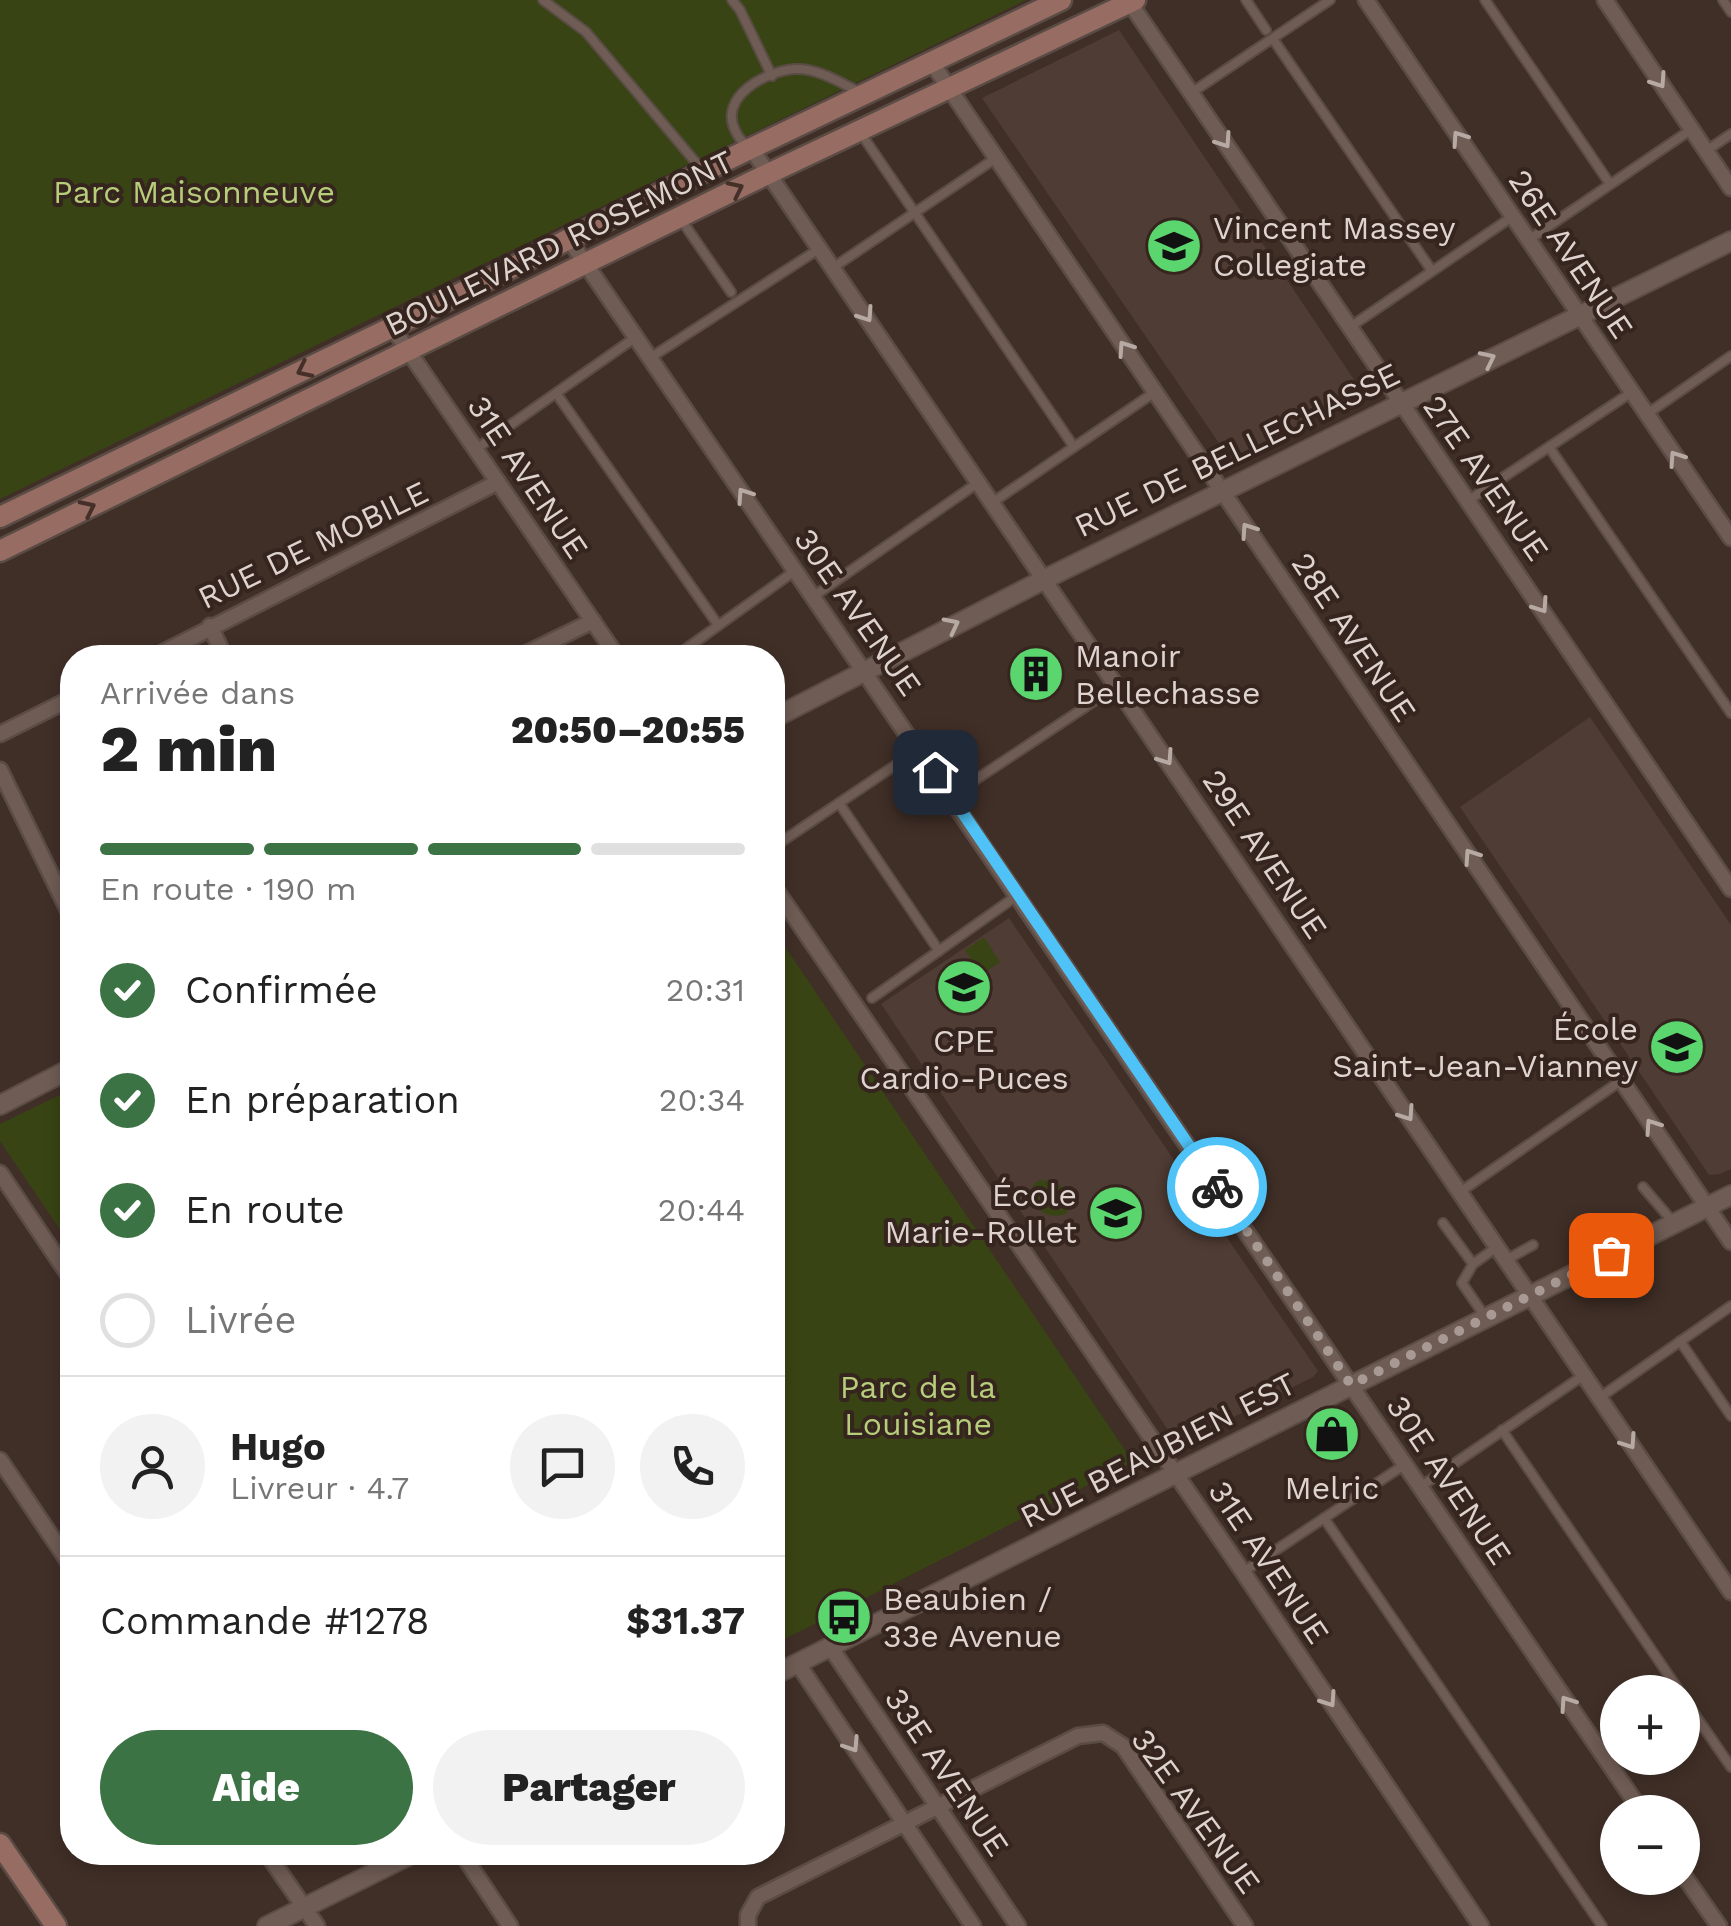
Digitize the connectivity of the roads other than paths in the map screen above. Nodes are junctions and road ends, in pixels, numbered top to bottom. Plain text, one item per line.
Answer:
1 (544, 0) edge
2 (732, 0) edge
3 (1061, 0) edge
4 (1246, 0) edge
5 (1330, 0) edge
6 (1485, 0) edge
7 (1605, 0) edge
8 (1723, 0) edge
9 (1131, 1) edge
10 (1373, 2) edge
11 (1731, 12) edge
12 (1266, 30) dead end
13 (1273, 39) junction
14 (932, 63) junction
15 (772, 76) junction
16 (950, 89) junction
17 (1191, 93) junction
18 (865, 95) junction
19 (1692, 129) junction
20 (859, 131) junction
21 (1731, 134) edge
22 (752, 148) junction
23 (1706, 150) junction
24 (996, 158) junction
25 (703, 171) junction
26 (769, 173) junction
27 (1610, 184) junction
28 (1731, 188) edge
29 (915, 212) junction
30 (679, 217) junction
31 (1512, 217) junction
32 (568, 238) junction
33 (1527, 240) junction
34 (1731, 241) edge
35 (821, 248) junction
36 (586, 264) junction
37 (834, 267) junction
38 (1432, 272) junction
39 (731, 292) dead end
40 (1578, 315) junction
41 (392, 327) junction
42 (1350, 327) junction
43 (636, 337) junction
44 (409, 351) junction
45 (650, 358) junction
46 (1730, 360) edge
47 (1155, 392) junction
48 (1632, 392) junction
49 (556, 393) junction
50 (1401, 402) junction
51 (1647, 414) junction
52 (1074, 447) junction
53 (1549, 447) junction
54 (476, 450) junction
55 (498, 482) junction
56 (979, 482) junction
57 (1224, 493) junction
58 (1470, 500) junction
59 (993, 502) junction
60 (0, 520) edge
61 (1731, 538) edge
62 (6, 548) edge
63 (796, 570) junction
64 (1045, 579) junction
65 (814, 596) junction
66 (593, 621) junction
67 (210, 626) junction
68 (718, 626) junction
69 (176, 645) edge
70 (219, 645) edge
71 (544, 645) edge
72 (609, 645) edge
73 (691, 645) edge
74 (864, 669) junction
75 (1118, 686) junction
76 (60, 704) edge
77 (785, 711) edge
78 (1731, 713) edge
79 (0, 734) edge
80 (919, 749) junction
81 (0, 770) edge
82 (951, 796) junction
83 (839, 803) junction
84 (785, 839) edge
85 (1731, 889) edge
86 (60, 893) edge
87 (1018, 896) junction
88 (785, 903) edge
89 (939, 951) junction
90 (872, 998) dead end
91 (60, 1074) edge
92 (1622, 1080) junction
93 (0, 1105) edge
94 (0, 1173) edge
95 (1643, 1187) dead end
96 (1460, 1192) junction
97 (1731, 1195) edge
98 (1707, 1206) junction
99 (1443, 1222) dead end
100 (1674, 1223) junction
101 (1731, 1242) edge
102 (1533, 1245) dead end
103 (1501, 1253) junction
104 (60, 1262) edge
105 (1472, 1264) junction
106 (1530, 1296) junction
107 (1731, 1306) edge
108 (1486, 1318) junction
109 (1680, 1341) junction
110 (1584, 1375) junction
111 (1351, 1385) junction
112 (1599, 1398) junction
113 (1731, 1416) edge
114 (1502, 1430) junction
115 (0, 1460) edge
116 (1404, 1464) junction
117 (1176, 1475) junction
118 (1420, 1487) junction
119 (1324, 1518) junction
120 (60, 1549) edge
121 (1243, 1572) junction
122 (1731, 1592) edge
123 (831, 1648) junction
124 (798, 1664) junction
125 (785, 1670) edge
126 (1668, 1675) edge
127 (1700, 1722) edge
128 (1731, 1767) edge
129 (1630, 1795) edge
130 (938, 1809) junction
131 (904, 1824) junction
132 (0, 1844) edge
133 (275, 1865) edge
134 (390, 1865) edge
135 (470, 1865) edge
136 (1697, 1895) edge
137 (304, 1907) junction
138 (505, 1924) edge
139 (56, 1926) edge
140 (267, 1926) edge
141 (317, 1926) edge
142 (748, 1926) edge
143 (973, 1926) edge
144 (1018, 1926) edge
145 (1245, 1926) edge
146 (1481, 1926) edge
147 (1602, 1926) edge
148 (1719, 1926) edge

1 - 25 lane
2 - 15 lane
3 - 14 main road, BOULEVARD ROSEMONT
4 - 12 lane
5 - 13 lane
6 - 27 lane
7 -> 19 street
8 - 11 lane
9 - 16 main road, BOULEVARD ROSEMONT
9 - 17 street, 27E AVENUE
31 -> 10 street, 26E AVENUE
13 - 17 lane
13 - 38 lane
14 - 16 street, 28E AVENUE
14 - 18 main road, BOULEVARD ROSEMONT
15 - 18 lane
15 - 22 lane
16 - 20 main road, BOULEVARD ROSEMONT
16 - 24 street, 28E AVENUE
17 -> 42 street, 27E AVENUE
18 - 22 main road, BOULEVARD ROSEMONT
19 - 23 street
19 - 27 lane
20 - 26 main road, BOULEVARD ROSEMONT
20 - 29 lane
21 - 23 lane
22 - 25 main road, BOULEVARD ROSEMONT
22 - 26 street, 29E AVENUE
23 - 28 street
24 - 29 lane
47 -> 24 street, 28E AVENUE
25 - 32 main road, BOULEVARD ROSEMONT
30 -> 26 main road, BOULEVARD ROSEMONT
26 - 35 street, 29E AVENUE
27 - 33 lane
29 - 37 lane
29 - 52 lane
30 - 36 main road, BOULEVARD ROSEMONT
30 - 39 lane
31 - 33 street, 26E AVENUE
31 - 38 lane
32 - 36 street, 30E AVENUE
32 - 41 main road, BOULEVARD ROSEMONT
33 - 40 street, 26E AVENUE
34 - 40 street, RUE DE BELLECHASSE
35 - 37 street, 29E AVENUE
35 - 45 lane
36 - 43 street, 30E AVENUE
36 - 44 main road, BOULEVARD ROSEMONT
37 -> 56 street, 29E AVENUE
38 - 42 lane
40 - 48 street, 26E AVENUE
50 -> 40 street, RUE DE BELLECHASSE
41 - 44 street, 31E AVENUE
41 -> 60 main road, BOULEVARD ROSEMONT
42 - 50 street, 27E AVENUE
43 - 45 street, 30E AVENUE
43 - 49 lane
44 - 54 street, 31E AVENUE
62 -> 44 main road, BOULEVARD ROSEMONT
63 -> 45 street, 30E AVENUE
46 - 51 lane
47 - 52 lane
47 - 57 street, 28E AVENUE
48 - 51 street, 26E AVENUE
48 - 53 lane
49 - 54 lane
49 - 68 lane
50 - 57 street, RUE DE BELLECHASSE
50 - 58 street, 27E AVENUE
61 -> 51 street, 26E AVENUE
52 - 59 lane
53 - 58 lane
53 - 78 lane
54 - 55 street, 31E AVENUE
55 - 66 street, 31E AVENUE
55 - 67 street, RUE DE MOBILE
56 - 59 street, 29E AVENUE
56 - 65 lane
57 - 64 street, RUE DE BELLECHASSE
92 -> 57 street, 28E AVENUE
58 -> 85 street, 27E AVENUE
59 - 64 street, 29E AVENUE
60 - 62 main road, BOULEVARD ROSEMONT
63 - 65 street, 30E AVENUE
63 - 68 lane
74 -> 64 street, RUE DE BELLECHASSE
64 - 75 street, 29E AVENUE
65 - 74 street, 30E AVENUE
66 - 71 street
66 - 72 street, 31E AVENUE
67 - 69 street, RUE DE MOBILE
67 - 70 street
68 - 73 lane
74 - 77 street, RUE DE BELLECHASSE
74 - 80 street, 30E AVENUE
75 - 82 lane
75 -> 96 street, 29E AVENUE
76 - 79 street
80 - 82 street, 30E AVENUE
80 - 83 lane
81 - 86 street
82 - 87 street, 30E AVENUE
83 - 84 lane
83 - 89 lane
87 - 89 lane
87 - 111 street, 30E AVENUE
88 - 117 street, 31E AVENUE
89 - 90 lane
91 - 93 street
92 - 96 lane
98 -> 92 street, 28E AVENUE
94 - 104 street
95 - 100 lane
96 - 103 street, 29E AVENUE
97 - 98 street, RUE BEAUBIEN EST
98 - 100 street, RUE BEAUBIEN EST
98 - 101 street, 28E AVENUE
99 - 105 lane
100 - 106 street, RUE BEAUBIEN EST
102 - 103 lane
103 - 105 lane
103 - 106 street, 29E AVENUE
105 - 108 lane
106 - 108 street, RUE BEAUBIEN EST
106 - 110 street, 29E AVENUE
107 - 109 lane
108 - 111 street, RUE BEAUBIEN EST
109 - 112 lane
109 - 113 lane
110 - 112 street, 29E AVENUE
110 - 114 lane
111 - 116 street, 30E AVENUE
111 - 117 street, RUE BEAUBIEN EST
112 -> 122 street, 29E AVENUE
114 - 118 lane
114 - 126 lane
115 - 120 street
116 - 118 street, 30E AVENUE
116 - 119 lane
117 - 121 street, 31E AVENUE
117 - 123 street, RUE BEAUBIEN EST
129 -> 118 street, 30E AVENUE
119 - 121 lane
119 - 147 lane
121 -> 146 street, 31E AVENUE
123 - 124 street, RUE BEAUBIEN EST
123 - 130 street, 33E AVENUE
124 - 125 street, RUE BEAUBIEN EST
124 -> 131 street, 33E AVENUE
127 - 128 lane
130 - 131 street, 32E AVENUE
130 - 144 street, 33E AVENUE
130 - 145 street, 32E AVENUE
131 - 142 street, 32E AVENUE
131 - 143 street, 33E AVENUE
132 - 139 main road
133 - 137 street
134 - 137 street
135 - 138 street
136 - 148 street
137 - 140 street
137 - 141 street

